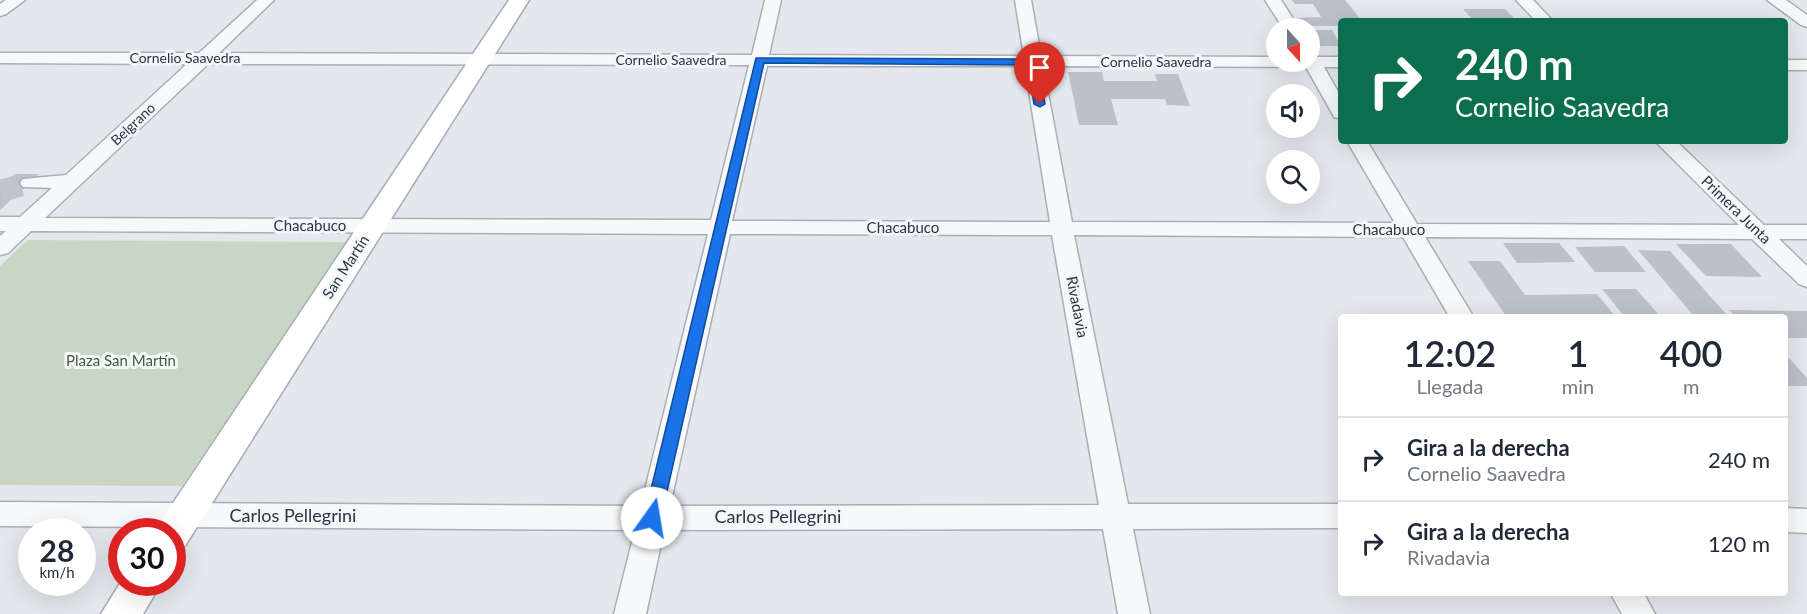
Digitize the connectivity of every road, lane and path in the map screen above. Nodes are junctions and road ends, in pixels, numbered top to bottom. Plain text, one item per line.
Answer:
1 (17, 0) edge
2 (266, 0) edge
3 (519, 0) edge
4 (774, 0) edge
5 (1023, 0) edge
6 (1274, 0) edge
7 (1524, 0) edge
8 (1775, 0) edge
9 (0, 11) edge
10 (1285, 18) edge
11 (1542, 18) edge
12 (1807, 22) edge
13 (0, 58) edge
14 (205, 58) junction
15 (481, 60) junction
16 (760, 60) junction
17 (1266, 60) edge
18 (1320, 61) edge
19 (1032, 62) junction
20 (1338, 62) edge
21 (1788, 65) edge
22 (1807, 65) edge
23 (1317, 72) edge
24 (1338, 108) edge
25 (1359, 144) edge
26 (1668, 144) edge
27 (72, 181) junction
28 (30, 183) tunnel mouth
29 (0, 224) edge
30 (25, 224) junction
31 (372, 227) junction
32 (719, 227) junction
33 (1062, 230) junction
34 (1409, 230) junction
35 (1758, 232) junction
36 (1807, 232) edge
37 (0, 248) edge
38 (1807, 279) edge
39 (1460, 314) edge
40 (0, 514) edge
41 (1116, 515) junction
42 (1338, 516) edge
43 (184, 518) edge
44 (652, 518) junction
45 (1788, 520) edge
46 (1807, 520) edge
47 (108, 521) edge
48 (186, 525) edge
49 (133, 596) edge
50 (1628, 596) edge
51 (121, 614) edge
52 (630, 614) edge
53 (1134, 614) edge
54 (1638, 614) edge

1 - 9 street
2 - 14 street, Belgrano
3 - 15 main road, San Martín
4 - 16 street
5 - 19 street, Rivadavia
6 - 10 street
7 - 11 street
8 - 12 street
13 - 14 street, Cornelio Saavedra
14 - 15 street, Cornelio Saavedra
14 - 27 street, Belgrano
15 - 16 street, Cornelio Saavedra
15 - 31 main road, San Martín
16 - 19 street, Cornelio Saavedra
16 - 32 street
17 - 19 street, Cornelio Saavedra
18 - 20 street, Cornelio Saavedra
19 - 33 street, Rivadavia
21 - 22 street
23 - 24 street
25 - 34 street
26 - 35 street, Primera Junta
27 - 28 street
27 - 30 street, Belgrano
29 - 30 street, Chacabuco
30 - 31 street, Chacabuco
30 - 37 street, Belgrano
31 - 32 street, Chacabuco
31 - 43 main road, San Martín
32 - 33 street, Chacabuco
32 - 44 street
33 - 34 street, Chacabuco
33 - 41 street, Rivadavia
34 - 35 street, Chacabuco
34 - 39 street
35 - 36 street, Chacabuco
35 - 38 street, Primera Junta
40 - 47 street, Carlos Pellegrini
41 - 42 street, Carlos Pellegrini
41 - 44 street, Carlos Pellegrini
41 - 53 street, Rivadavia
44 - 48 street, Carlos Pellegrini
44 - 52 street
45 - 46 street
49 - 51 main road
50 - 54 street

